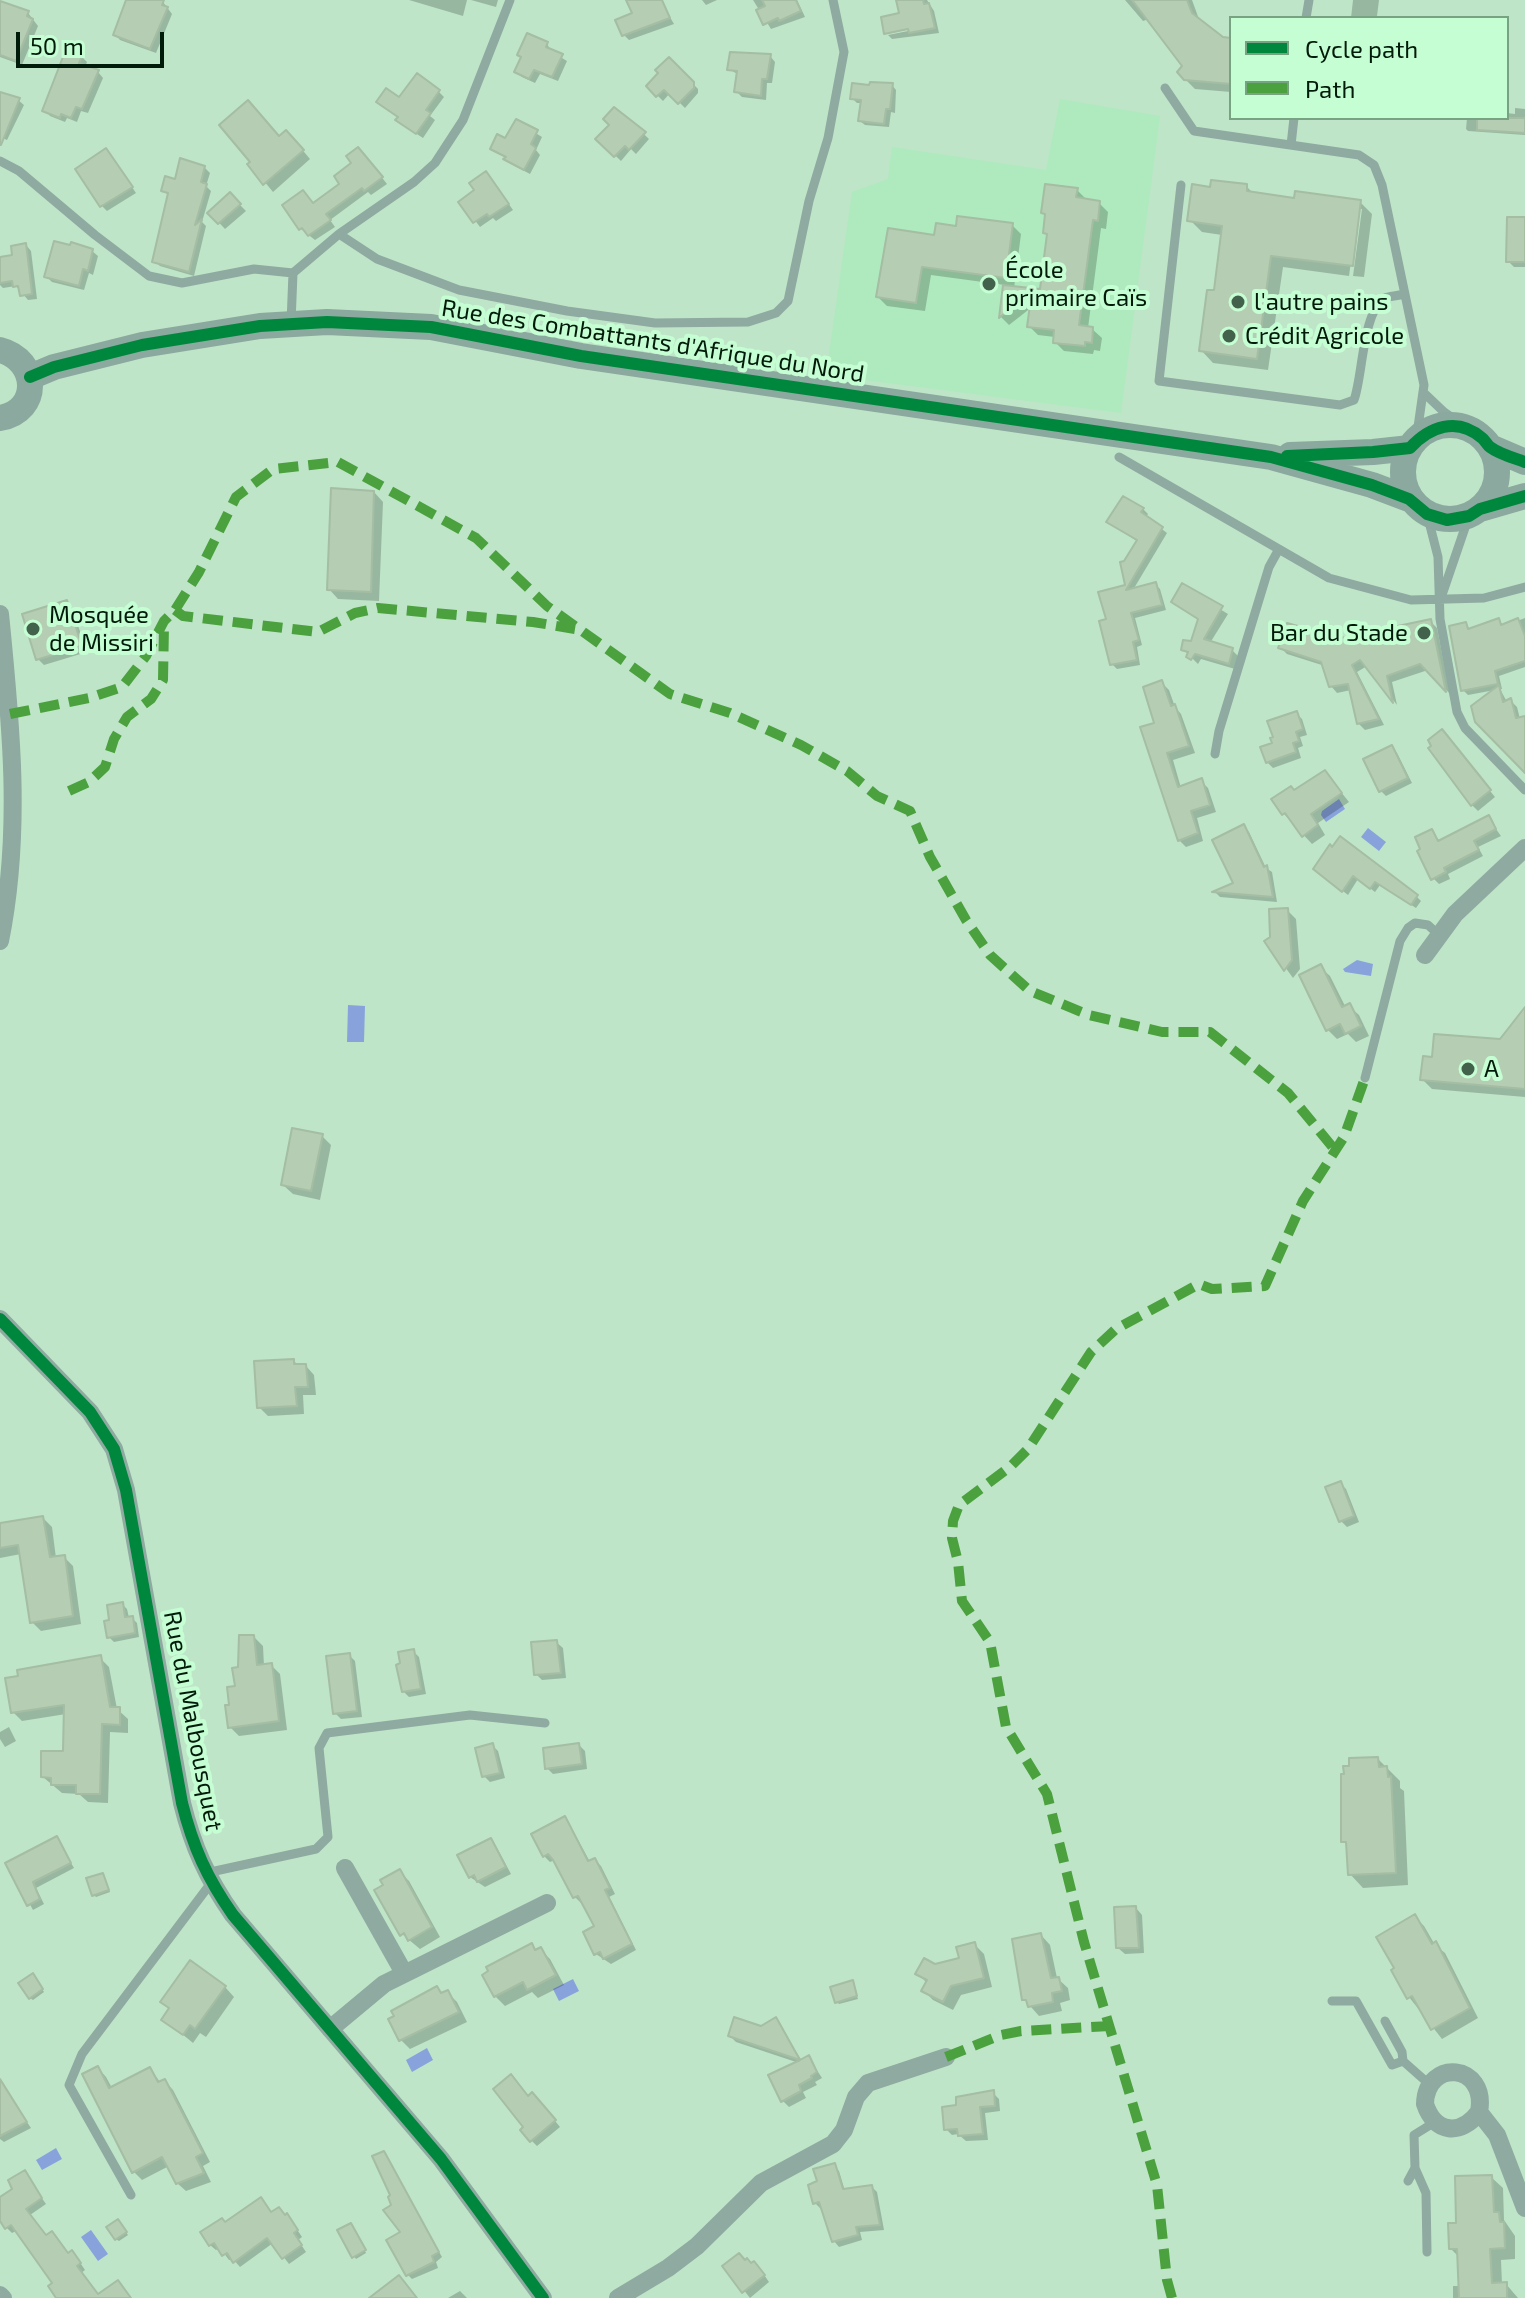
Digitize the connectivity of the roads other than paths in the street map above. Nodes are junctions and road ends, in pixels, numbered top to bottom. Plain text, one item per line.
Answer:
1 (510, 0) edge
2 (833, 0) edge
3 (1165, 88) dead end
4 (1294, 120) edge
5 (1291, 145) junction
6 (0, 161) edge
7 (1181, 185) dead end
8 (339, 234) junction
9 (293, 273) junction
10 (1403, 294) junction
11 (291, 323) junction
12 (0, 350) edge
13 (30, 377) junction
14 (1424, 393) junction
15 (0, 418) edge
16 (1468, 429) junction
17 (1413, 444) junction
18 (1490, 447) junction
19 (1119, 457) dead end
20 (1271, 457) junction
21 (1525, 462) edge
22 (1525, 496) edge
23 (1418, 506) junction
24 (1474, 512) junction
25 (1279, 549) junction
26 (1525, 587) edge
27 (1441, 599) junction
28 (0, 614) edge
29 (1215, 754) dead end
30 (1525, 790) edge
31 (1525, 848) edge
32 (1439, 935) junction
33 (0, 941) edge
34 (1425, 955) dead end
35 (1365, 1078) dead end
36 (0, 1319) edge
37 (545, 1723) dead end
38 (345, 1868) dead end
39 (208, 1878) junction
40 (547, 1903) dead end
41 (404, 1973) junction
42 (1332, 2001) dead end
43 (1385, 2021) dead end
44 (330, 2029) junction
45 (946, 2057) dead end
46 (1403, 2061) junction
47 (1429, 2084) junction
48 (1479, 2112) junction
49 (1435, 2122) junction
50 (1415, 2168) junction
51 (1408, 2181) dead end
52 (131, 2195) dead end
53 (1525, 2208) edge
54 (1427, 2252) dead end
55 (543, 2298) edge
56 (618, 2298) edge

1 - 8 lane
2 - 8 lane
3 - 5 lane
4 - 5 lane
5 - 10 lane
6 - 9 lane
7 - 10 lane
8 - 9 lane
9 - 11 lane
10 - 14 lane
11 - 13 main road, Rue des Combattants d'Afrique du Nord
11 - 20 main road, Rue des Combattants d'Afrique du Nord
12 - 13 main road
13 - 15 main road
14 - 16 lane
14 - 17 lane
16 - 17 main road
16 - 18 main road
17 - 20 main road, Rue des Combattants d'Afrique du Nord
17 - 23 main road
18 - 21 main road
18 - 24 main road
19 - 25 lane
20 - 23 main road, Rue des Combattants d'Afrique du Nord
22 - 24 main road
23 - 24 main road
23 - 27 lane
24 - 27 lane
25 - 27 lane
25 - 29 lane
26 - 27 lane
27 - 30 lane
28 - 33 street
31 - 32 street
32 - 34 street
32 - 35 lane
36 - 39 street, Rue du Malbousquet
37 - 39 lane
38 - 41 street
39 - 44 street, Rue du Malbousquet
39 - 52 lane
40 - 41 street
41 - 44 street
42 - 46 lane
43 - 46 lane
44 - 55 street, Rue du Malbousquet
45 - 56 street
46 - 47 lane
47 - 48 street
47 - 49 street
48 - 49 street
48 - 53 street
49 - 50 lane
50 - 51 lane
50 - 54 lane

